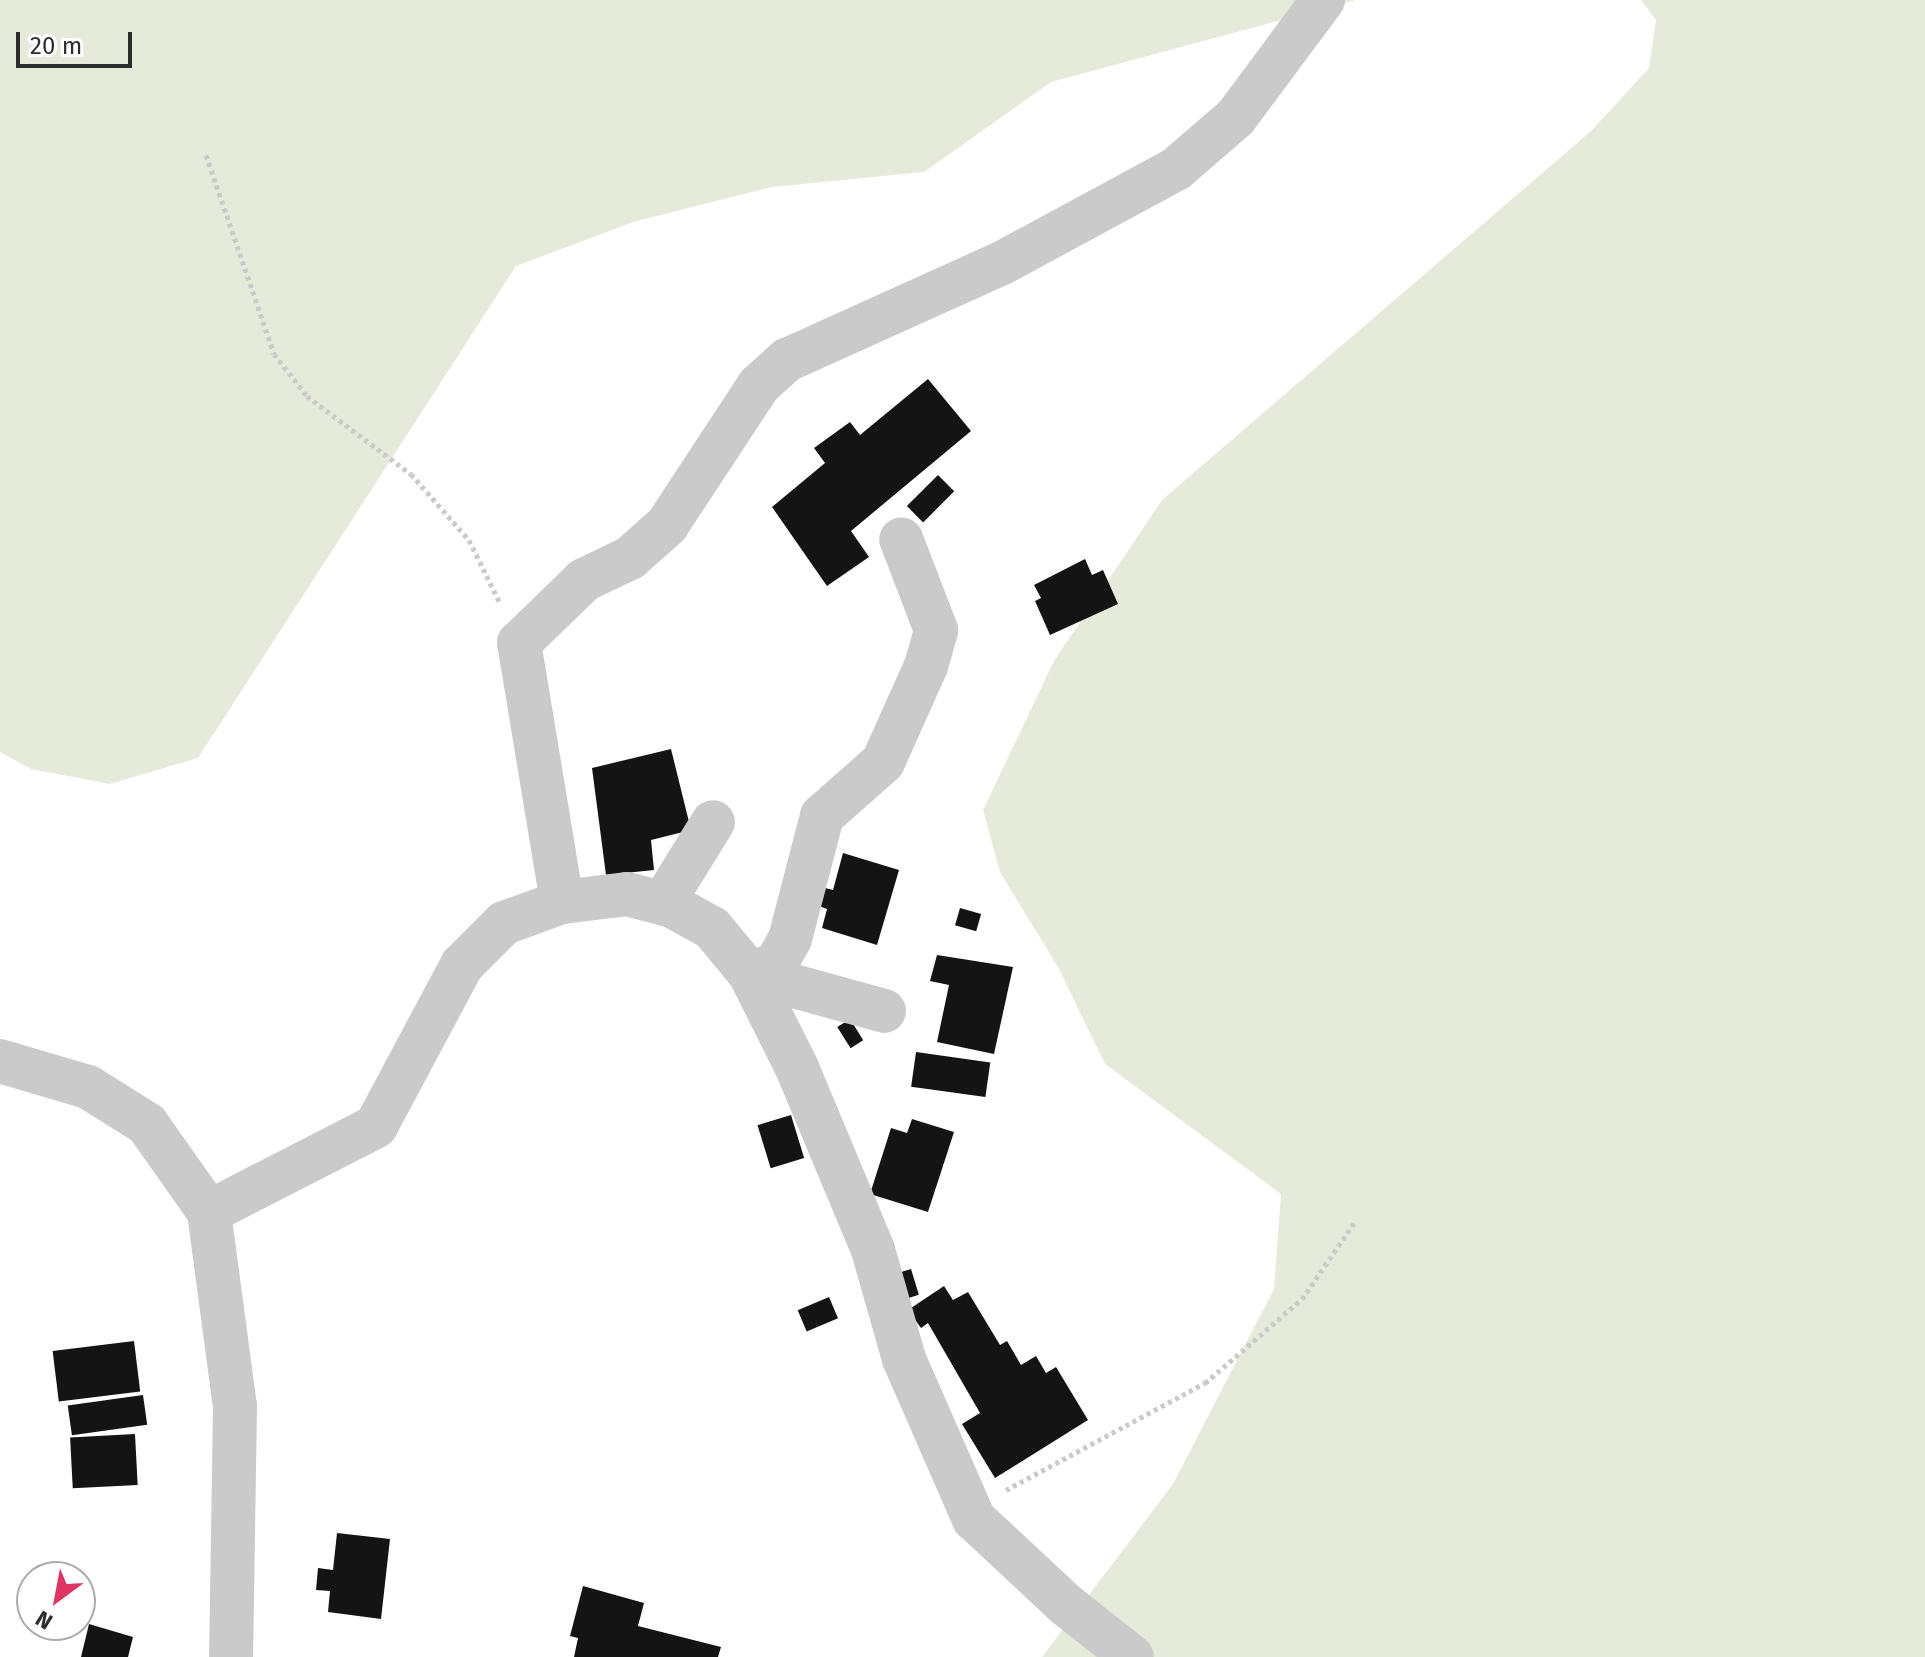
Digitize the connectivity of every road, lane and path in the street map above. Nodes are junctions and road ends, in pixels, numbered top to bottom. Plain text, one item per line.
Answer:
1 (1323, 0) edge
2 (206, 155) dead end
3 (901, 539) dead end
4 (519, 643) junction
5 (713, 822) dead end
6 (562, 902) junction
7 (663, 903) junction
8 (750, 974) junction
9 (884, 1011) dead end
10 (0, 1061) edge
11 (209, 1212) junction
12 (1356, 1220) dead end
13 (969, 1509) junction
14 (1123, 1654) edge
15 (231, 1657) edge

1 - 4 street
2 - 4 path
3 - 8 street
4 - 6 street
5 - 7 street
6 - 7 street
6 - 11 street
7 - 8 street
8 - 9 street
8 - 13 street
10 - 11 street
11 - 15 street
12 - 13 path
13 - 14 street

